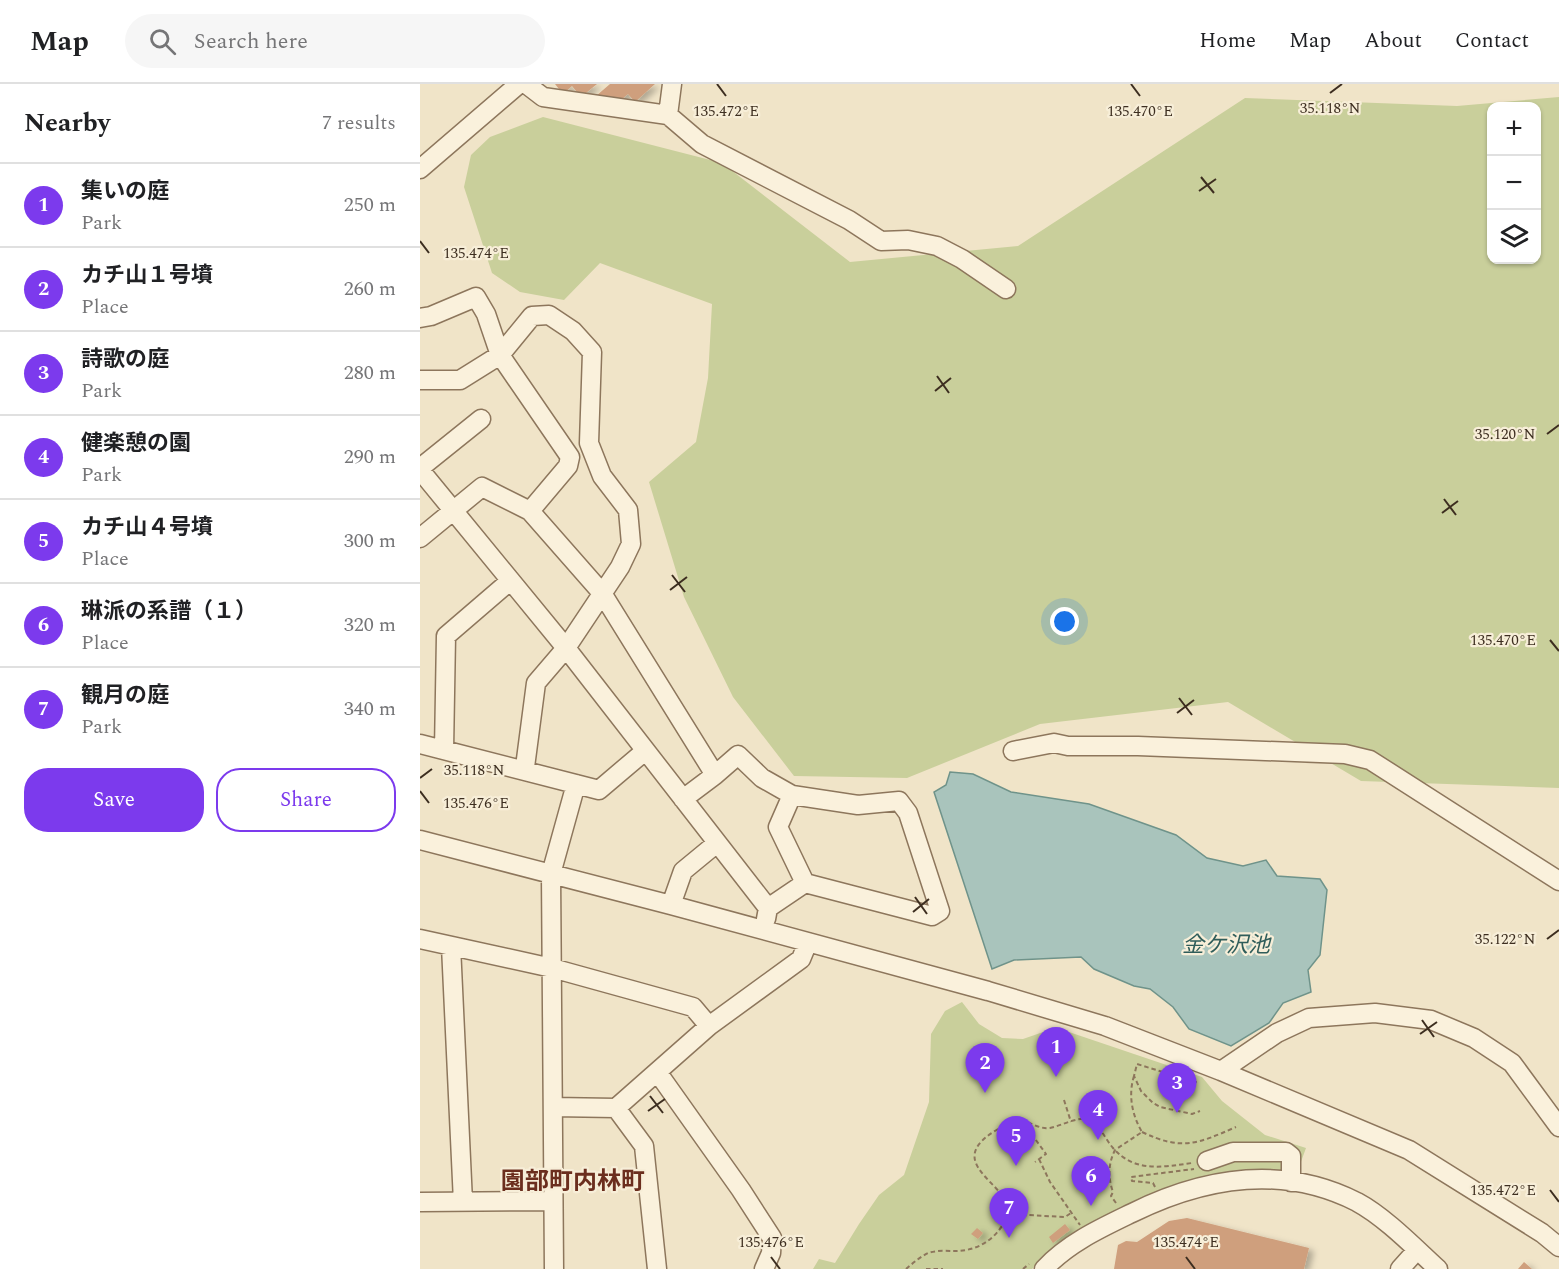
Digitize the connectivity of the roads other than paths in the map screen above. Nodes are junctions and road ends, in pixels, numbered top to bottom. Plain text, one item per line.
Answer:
1 (519, 84) edge
2 (526, 84) edge
3 (672, 84) edge
4 (668, 115) junction
5 (420, 169) edge
6 (1006, 289) dead end
7 (420, 318) edge
8 (500, 355) junction
9 (420, 380) edge
10 (481, 419) dead end
11 (420, 469) edge
12 (530, 511) junction
13 (453, 512) junction
14 (420, 538) edge
15 (510, 581) junction
16 (602, 593) junction
17 (566, 648) junction
18 (420, 744) edge
19 (444, 750) junction
20 (645, 751) junction
21 (1013, 751) dead end
22 (525, 767) dead end
23 (715, 775) junction
24 (576, 784) junction
25 (792, 795) junction
26 (683, 799) junction
27 (420, 840) edge
28 (717, 843) junction
29 (551, 874) junction
30 (1559, 881) edge
31 (805, 883) junction
32 (671, 905) junction
33 (768, 908) junction
34 (764, 930) junction
35 (420, 939) edge
36 (808, 942) junction
37 (451, 946) junction
38 (552, 968) junction
39 (709, 1026) junction
40 (1221, 1071) junction
41 (658, 1072) junction
42 (553, 1107) junction
43 (616, 1108) junction
44 (1559, 1127) edge
45 (1213, 1167) junction
46 (1291, 1182) junction
47 (553, 1201) junction
48 (420, 1202) edge
49 (463, 1202) junction
50 (1559, 1247) edge
51 (1417, 1250) junction
52 (554, 1269) edge
53 (657, 1269) edge
54 (764, 1269) edge
55 (1044, 1269) edge
56 (1400, 1269) edge
57 (1438, 1269) edge

1 - 5 street
2 - 4 street
3 - 4 street
4 - 6 street
7 - 8 street
8 - 9 street
8 - 12 street
8 - 16 street
10 - 11 street
11 - 13 street
12 - 13 street
12 - 16 street
13 - 14 street
13 - 15 street
15 - 17 street
15 - 19 street
16 - 17 street
16 - 23 street
17 - 20 street
17 - 22 street
18 - 19 street
19 - 24 street
20 - 24 street
20 - 26 street
21 - 30 street
23 - 25 street
23 - 26 street
24 - 29 street
25 - 31 street
25 - 31 street
26 - 28 street
27 - 29 street
28 - 32 street
28 - 33 street
29 - 32 street
29 - 38 street
31 - 33 street
32 - 34 street
33 - 34 street
34 - 36 street
35 - 37 street
36 - 39 street
36 - 40 street
37 - 38 street
37 - 49 street
38 - 39 street
38 - 42 street
39 - 41 street
40 - 44 street
40 - 50 street
41 - 43 street
41 - 54 street
42 - 43 street
42 - 47 street
43 - 53 street
45 - 46 street
45 - 46 street
45 - 55 street
46 - 51 street
47 - 49 street
47 - 52 street
48 - 49 street
51 - 56 street
51 - 57 street

